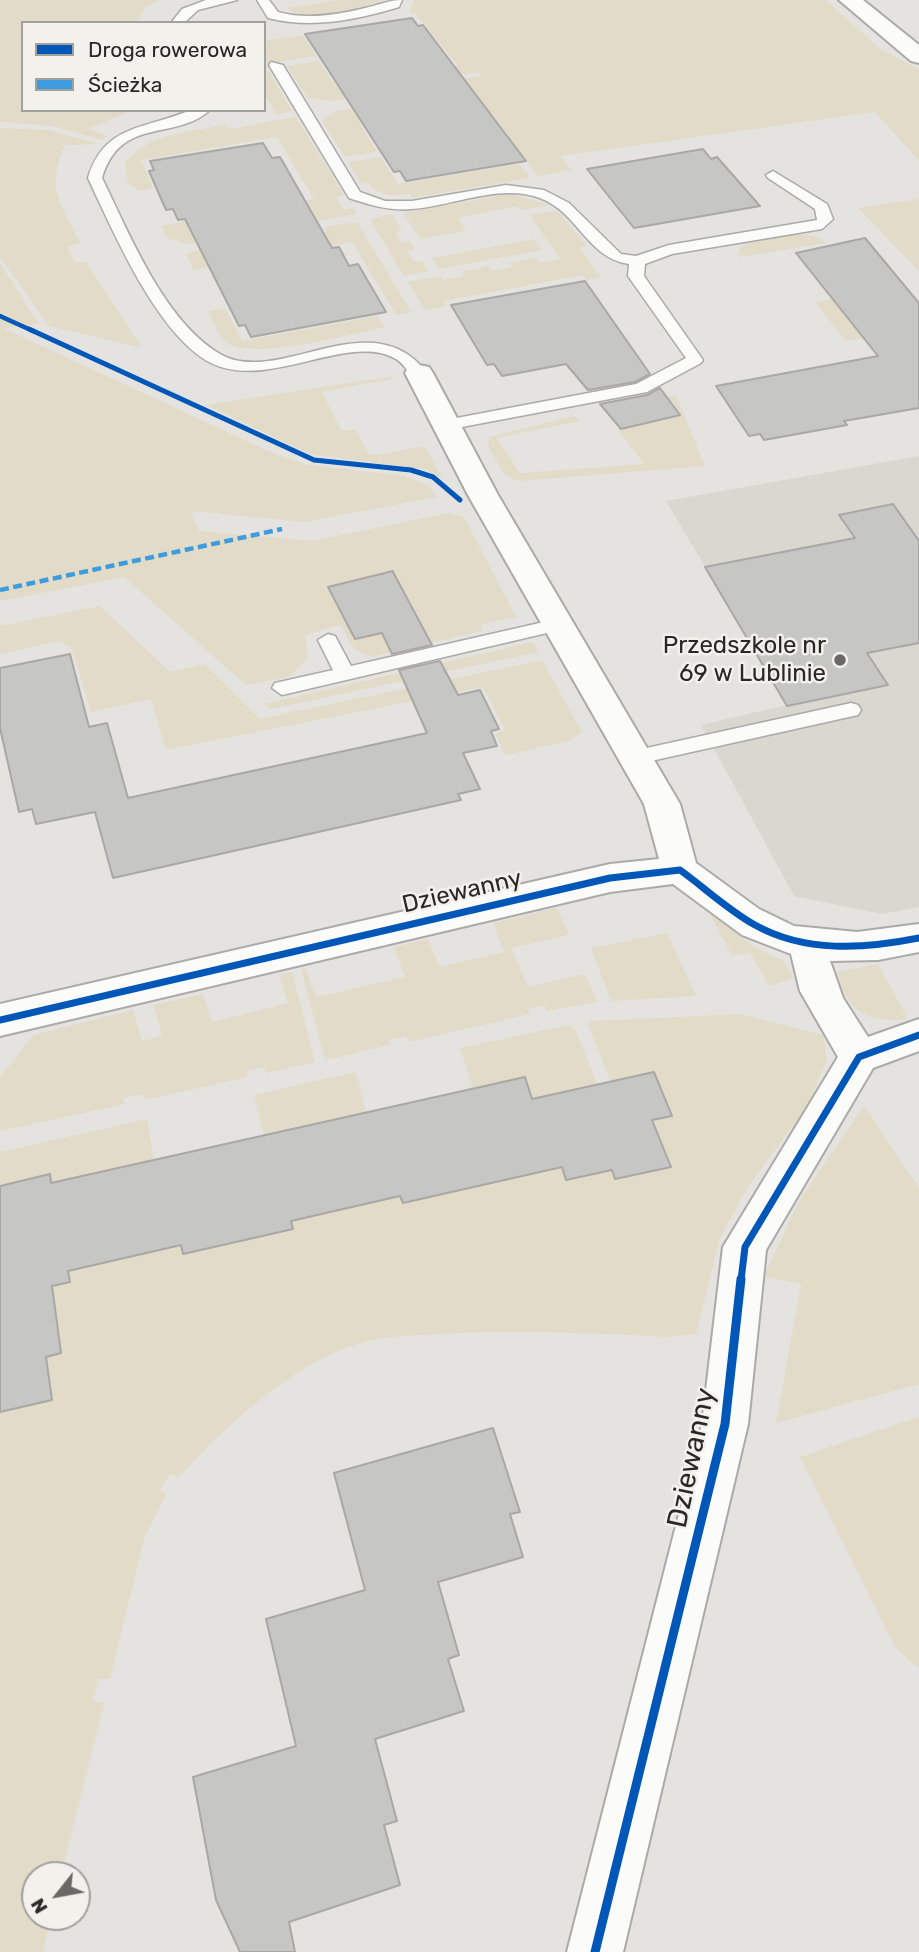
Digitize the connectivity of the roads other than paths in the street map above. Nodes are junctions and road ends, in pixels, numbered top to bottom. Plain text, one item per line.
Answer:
1 (231, 0) edge
2 (263, 0) edge
3 (396, 0) edge
4 (850, 0) edge
5 (179, 21) edge
6 (919, 56) edge
7 (276, 65) dead end
8 (198, 112) edge
9 (773, 175) dead end
10 (637, 261) junction
11 (419, 373) joint
12 (446, 425) junction
13 (557, 625) junction
14 (328, 640) dead end
15 (345, 674) junction
16 (282, 688) dead end
17 (851, 710) dead end
18 (633, 758) junction
19 (680, 870) junction
20 (919, 938) edge
21 (809, 946) junction
22 (0, 1020) edge
23 (919, 1034) edge
24 (859, 1057) junction
25 (595, 1952) edge

1 - 5 lane
2 - 3 lane
4 - 6 street
7 - 10 lane
8 - 11 lane
9 - 10 lane
10 - 12 lane
11 - 12 street
12 - 13 street
13 - 15 lane
13 - 18 street
14 - 15 lane
15 - 16 lane
17 - 18 lane
18 - 19 street
19 - 21 street
19 - 22 street, Dziewanny
20 - 21 street
21 - 24 street
23 - 24 street
24 - 25 street, Dziewanny

